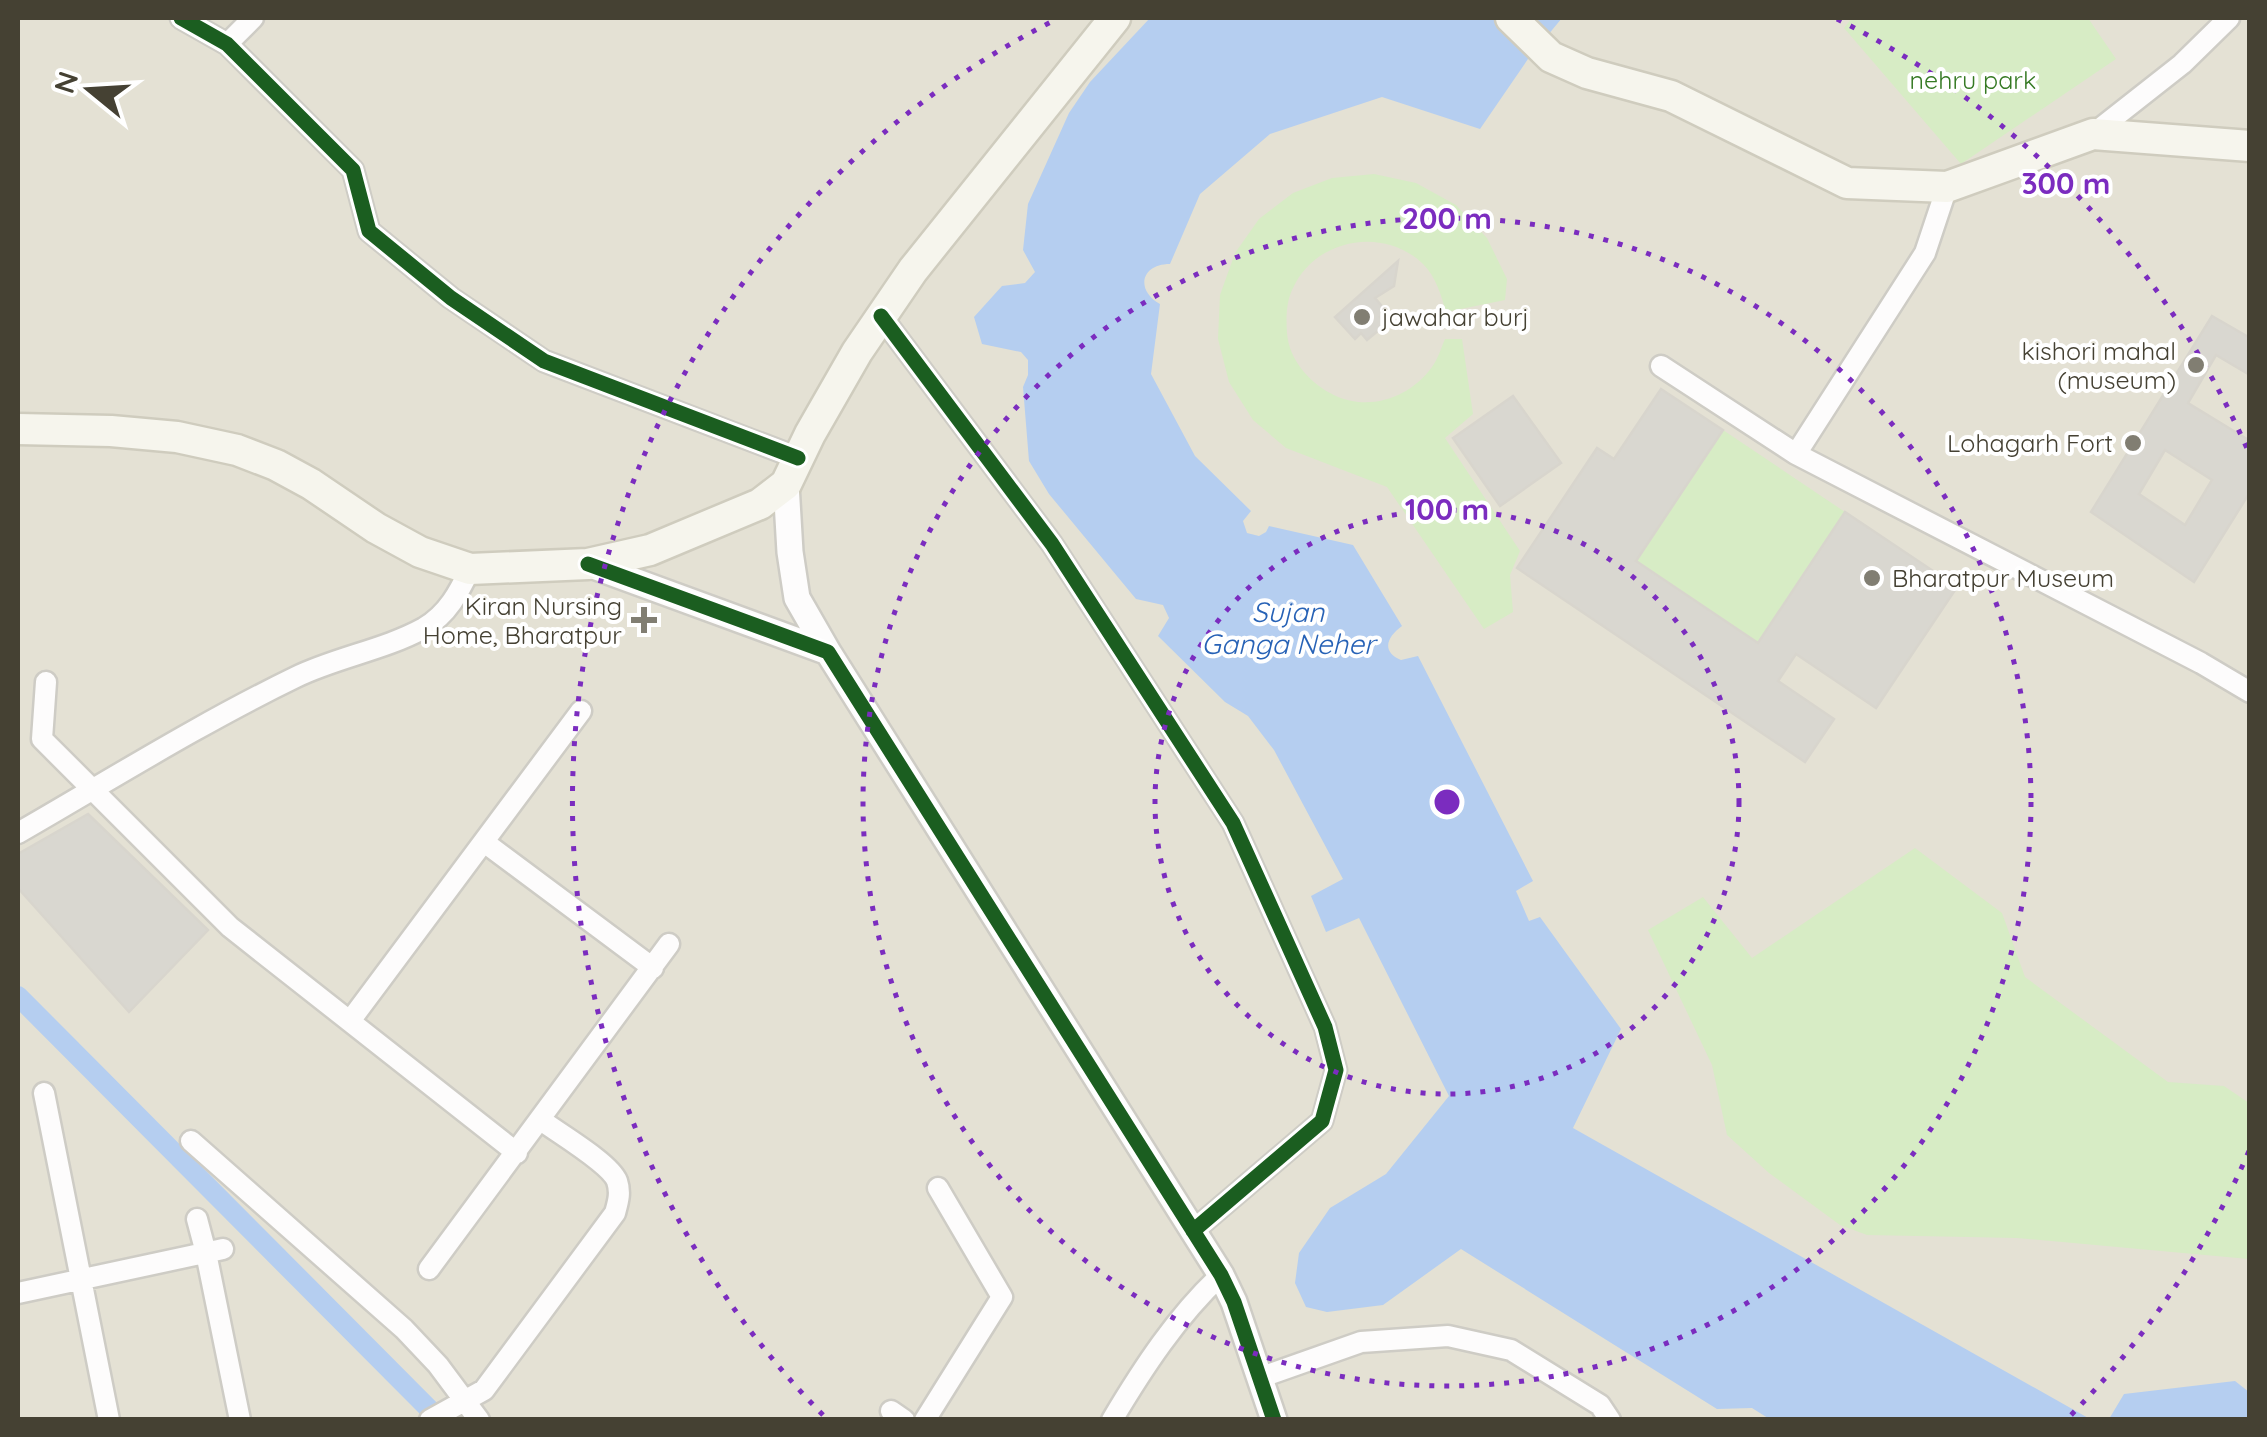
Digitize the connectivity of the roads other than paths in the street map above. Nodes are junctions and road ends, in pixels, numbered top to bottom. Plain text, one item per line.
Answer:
1 (181, 18) edge
2 (252, 18) edge
3 (1116, 18) edge
4 (1511, 18) edge
5 (2229, 18) edge
6 (227, 44) junction
7 (2093, 134) junction
8 (2250, 146) edge
9 (1947, 187) junction
10 (882, 316) junction
11 (1661, 366) dead end
12 (18, 429) edge
13 (1796, 454) junction
14 (792, 471) junction
15 (588, 564) junction
16 (470, 569) junction
17 (828, 652) junction
18 (46, 682) dead end
19 (2250, 692) edge
20 (581, 711) dead end
21 (92, 790) junction
22 (18, 833) edge
23 (484, 842) junction
24 (669, 944) dead end
25 (652, 968) junction
26 (350, 1022) junction
27 (44, 1094) dead end
28 (541, 1120) junction
29 (192, 1141) dead end
30 (517, 1153) junction
31 (938, 1188) dead end
32 (197, 1219) dead end
33 (1193, 1230) junction
34 (214, 1251) junction
35 (429, 1269) dead end
36 (1220, 1275) junction
37 (81, 1280) junction
38 (18, 1293) edge
39 (1259, 1378) junction
40 (465, 1400) junction
41 (109, 1420) edge
42 (240, 1420) edge
43 (430, 1420) edge
44 (479, 1420) edge
45 (925, 1420) edge
46 (1112, 1420) edge
47 (1274, 1420) edge
48 (1610, 1420) edge

1 - 6 street
2 - 6 street
3 - 10 main road
4 - 9 main road
5 - 7 street
6 - 14 street
7 - 8 main road
7 - 9 main road
9 - 13 street
10 - 14 main road
10 - 33 street
11 - 13 street
12 - 16 main road
13 - 19 street
14 - 15 main road
14 - 17 street
15 - 16 main road
15 - 17 street
16 - 21 street
17 - 33 street
18 - 21 street
20 - 23 street
21 - 22 street
21 - 26 street
23 - 25 street
23 - 26 street
24 - 25 street
25 - 28 street
26 - 30 street
27 - 37 street
28 - 30 street
28 - 40 street
29 - 40 street
30 - 35 street
31 - 45 street
32 - 34 street
33 - 36 street
34 - 37 street
34 - 42 street
36 - 39 street
36 - 46 street
37 - 38 street
37 - 41 street
39 - 47 street
39 - 48 street
40 - 43 street
40 - 44 street

